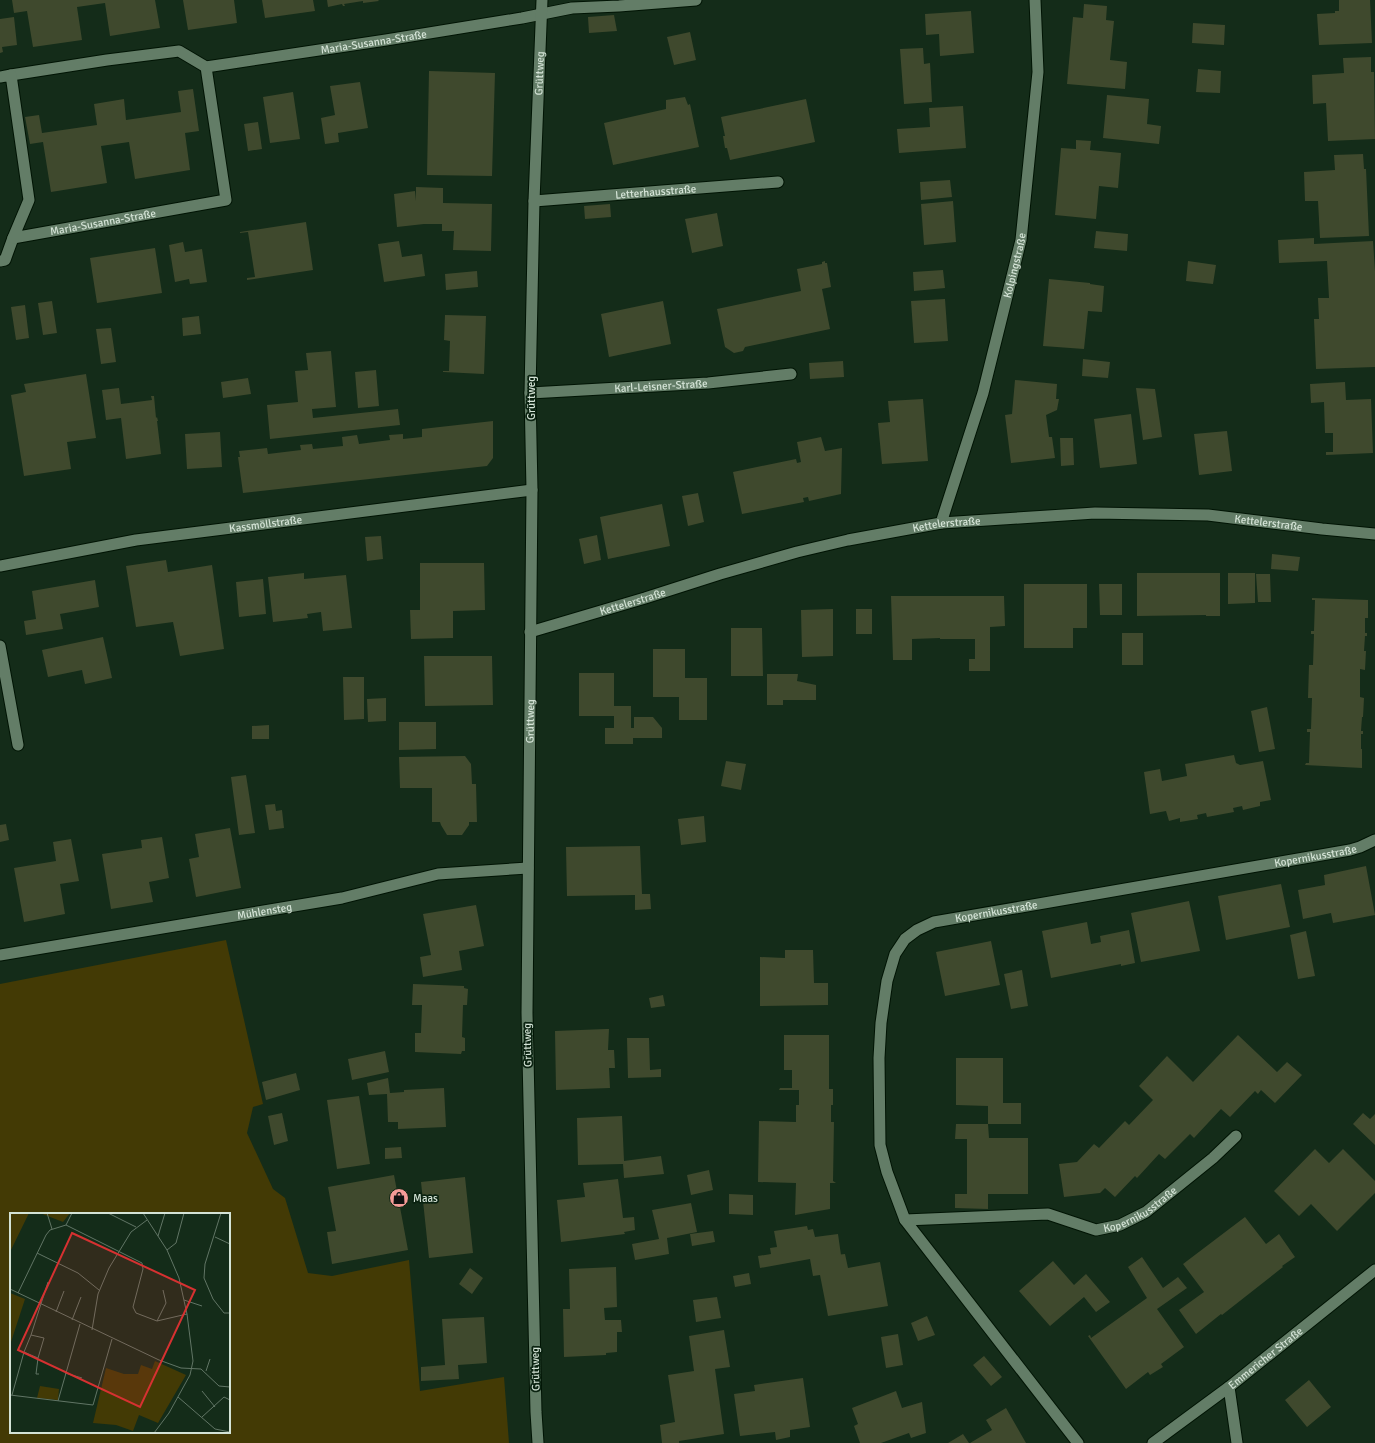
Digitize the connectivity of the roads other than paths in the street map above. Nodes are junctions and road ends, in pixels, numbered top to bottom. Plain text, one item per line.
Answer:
1 (542, 0) edge
2 (696, 0) edge
3 (1035, 0) edge
4 (541, 15) junction
5 (206, 67) junction
6 (11, 75) junction
7 (0, 77) edge
8 (778, 182) dead end
9 (534, 201) junction
10 (13, 238) junction
11 (0, 261) edge
12 (791, 374) dead end
13 (530, 393) junction
14 (532, 490) junction
15 (942, 523) junction
16 (1375, 534) edge
17 (0, 566) edge
18 (530, 632) junction
19 (0, 646) edge
20 (18, 745) dead end
21 (1375, 840) edge
22 (528, 868) junction
23 (0, 955) edge
24 (1236, 1136) dead end
25 (905, 1220) junction
26 (1375, 1270) edge
27 (1229, 1388) junction
28 (538, 1443) edge
29 (1078, 1443) edge
30 (1153, 1443) edge
31 (1237, 1443) edge

1 - 4 street, Grüttweg
2 - 4 street, Maria-Susanna-Straße
3 - 15 street, Kolpingstraße
4 - 5 street, Maria-Susanna-Straße
4 - 9 street, Grüttweg
5 - 6 street
5 - 10 street, Maria-Susanna-Straße
6 - 7 street
6 - 10 street
8 - 9 street, Letterhausstraße
9 - 13 street, Grüttweg
10 - 11 street
12 - 13 street, Karl-Leisner-Straße
13 - 14 street, Grüttweg
14 - 17 street, Kassmöllstraße
14 - 18 street, Grüttweg
15 - 16 street, Kettelerstraße
15 - 18 street, Kettelerstraße
18 - 22 street, Grüttweg
19 - 20 street
21 - 25 street, Kopernikusstraße
22 - 23 street, Mühlensteg
22 - 28 street, Grüttweg
24 - 25 street, Kopernikusstraße
25 - 29 street, Kopernikusstraße
26 - 27 street, Emmericher Straße
27 - 30 street, Emmericher Straße
27 - 31 street

